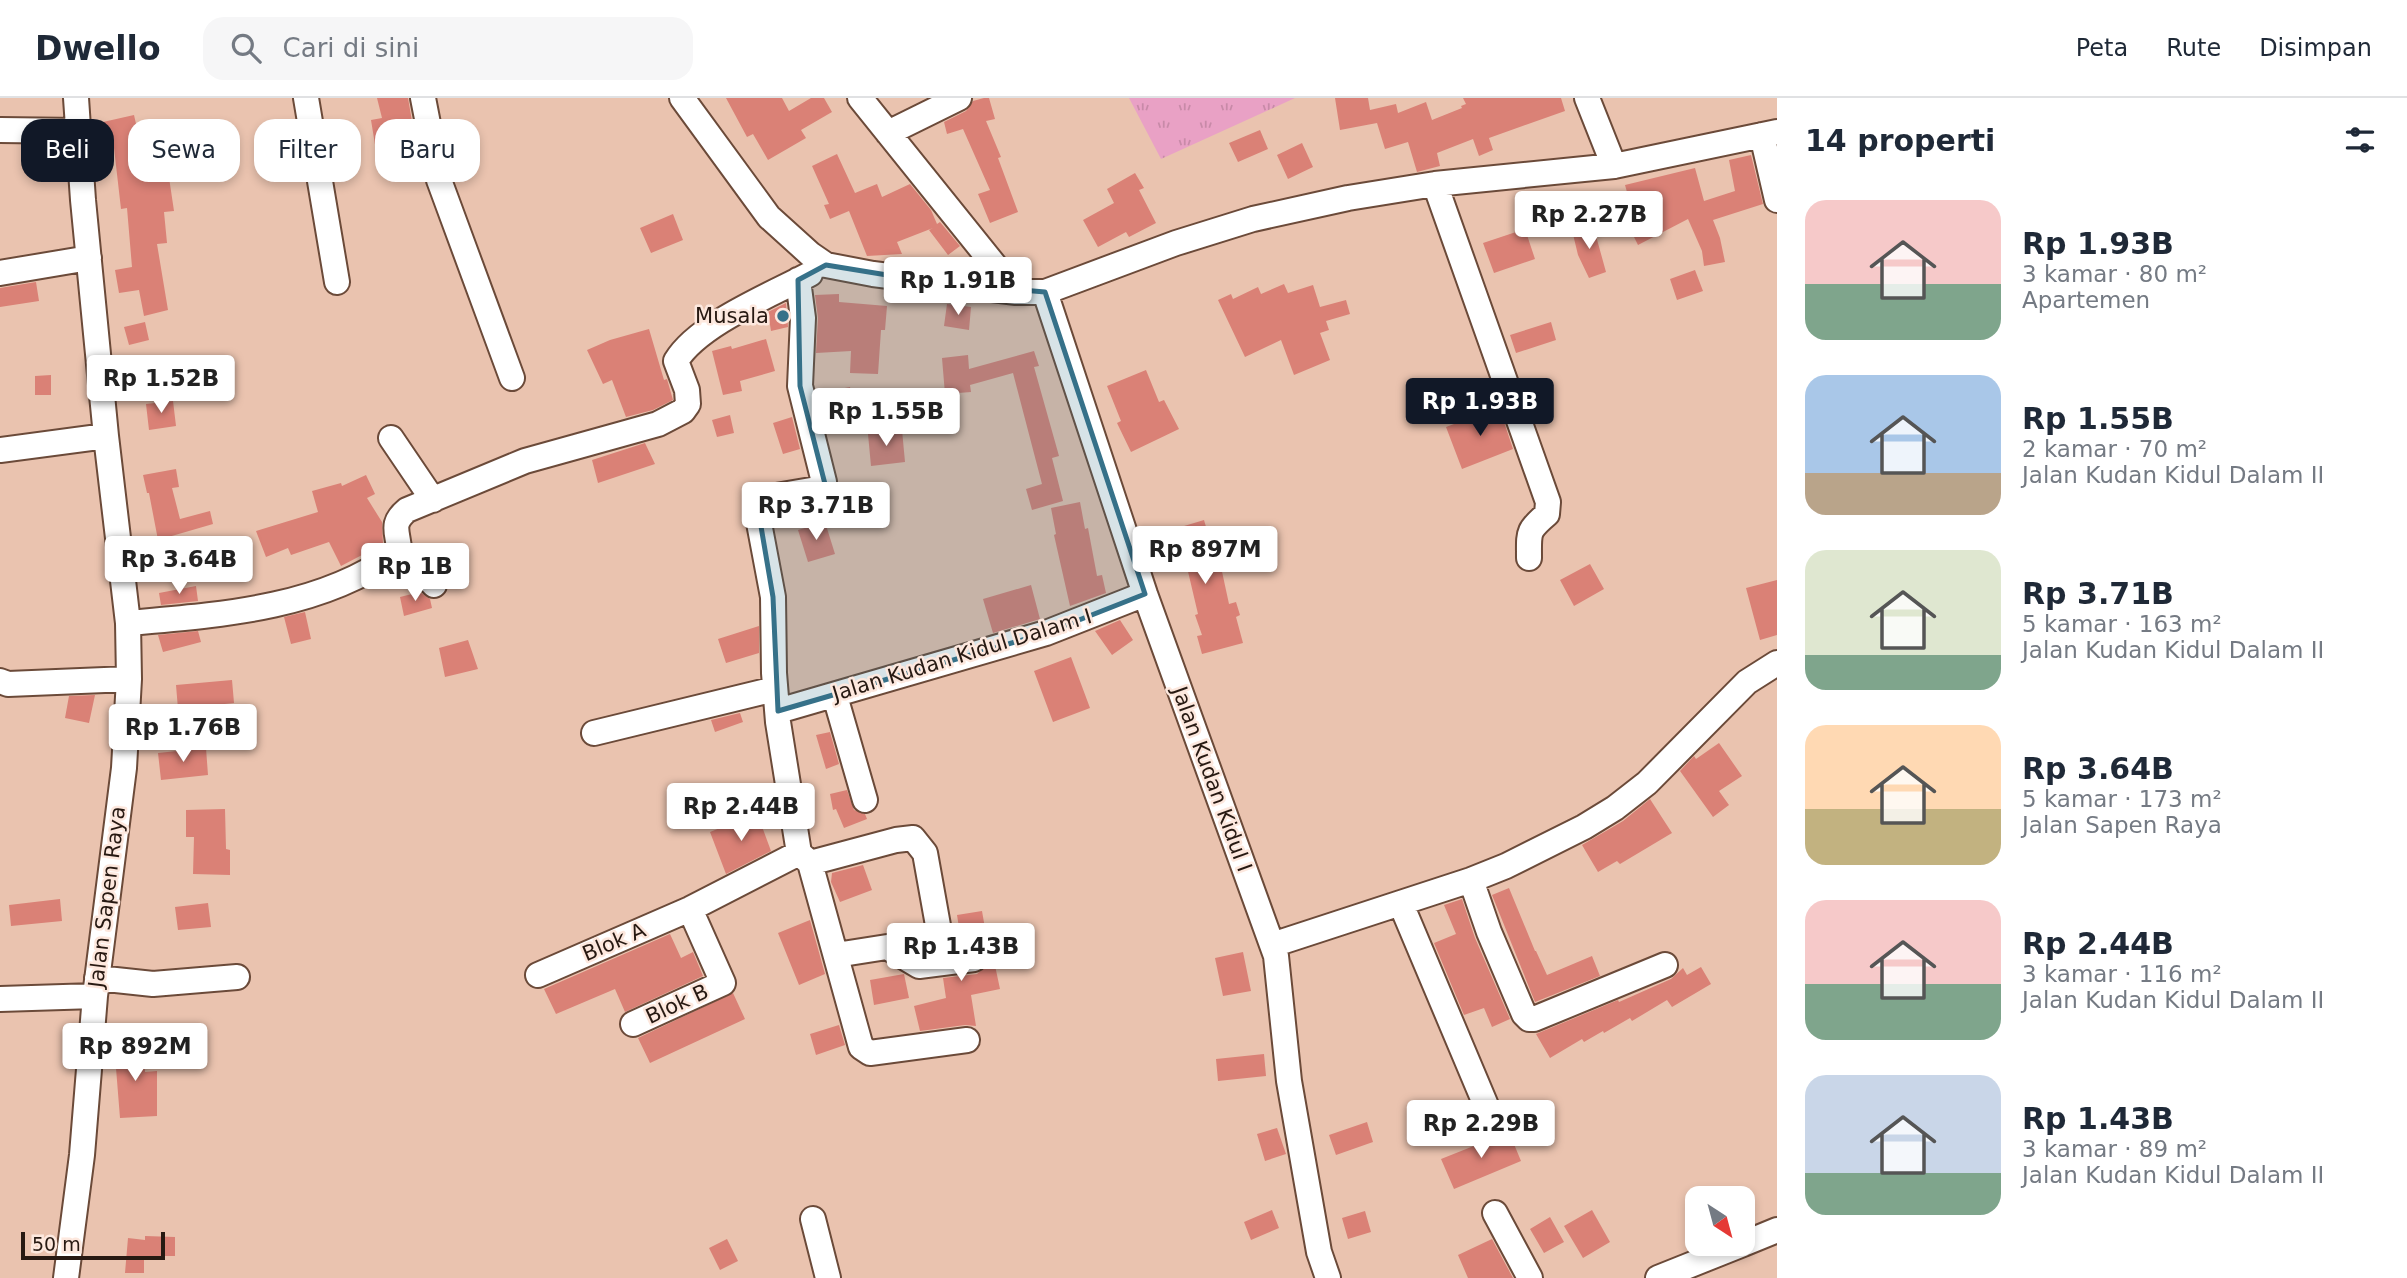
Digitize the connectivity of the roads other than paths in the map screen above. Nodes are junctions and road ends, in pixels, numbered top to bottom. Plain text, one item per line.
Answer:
1 (76, 98) edge
2 (306, 98) edge
3 (423, 98) edge
4 (682, 98) edge
5 (860, 98) edge
6 (959, 98) edge
7 (1587, 98) edge
8 (78, 119) edge
9 (0, 130) edge
10 (21, 130) edge
11 (888, 133) junction
12 (1770, 133) edge
13 (1614, 166) junction
14 (83, 182) edge
15 (1435, 184) junction
16 (1777, 200) edge
17 (89, 258) junction
18 (826, 265) junction
19 (0, 273) edge
20 (798, 280) junction
21 (337, 282) dead end
22 (1016, 292) junction
23 (1045, 292) junction
24 (512, 379) dead end
25 (106, 436) junction
26 (391, 438) dead end
27 (0, 450) edge
28 (433, 500) junction
29 (400, 549) junction
30 (1529, 558) dead end
31 (433, 585) dead end
32 (1145, 594) junction
33 (128, 623) junction
34 (1773, 673) edge
35 (129, 679) junction
36 (0, 681) edge
37 (835, 695) junction
38 (776, 700) junction
39 (594, 733) dead end
40 (865, 800) dead end
41 (804, 858) junction
42 (1471, 880) junction
43 (1401, 904) junction
44 (690, 909) junction
45 (939, 931) dead end
46 (1272, 945) junction
47 (836, 955) junction
48 (974, 959) dead end
49 (1665, 965) dead end
50 (538, 975) dead end
51 (237, 977) dead end
52 (96, 987) junction
53 (0, 999) edge
54 (633, 1024) dead end
55 (967, 1040) dead end
56 (1457, 1131) dead end
57 (1495, 1213) dead end
58 (813, 1219) dead end
59 (1777, 1230) edge
60 (1755, 1239) edge
61 (1713, 1256) edge
62 (66, 1278) edge
63 (828, 1278) edge
64 (1328, 1278) edge
65 (1530, 1278) edge
66 (1658, 1278) edge

1 - 8 street, Jalan Sapen Raya
2 - 21 street
3 - 24 street
4 - 18 street
5 - 11 street
6 - 11 street
7 - 13 street
9 - 10 street
11 - 22 street
12 - 13 street
12 - 16 street
13 - 15 street
14 - 17 street, Jalan Sapen Raya
15 - 23 street
15 - 30 street
17 - 19 street
17 - 25 street, Jalan Sapen Raya
18 - 20 street
18 - 22 street
20 - 28 street
20 - 38 street
22 - 23 street
23 - 32 street, Jalan Kudan Kidul I
25 - 27 street
25 - 33 street, Jalan Sapen Raya
26 - 28 street
28 - 29 street
29 - 31 street
29 - 33 street
32 - 37 street, Jalan Kudan Kidul Dalam I
32 - 46 street, Jalan Kudan Kidul I
33 - 35 street, Jalan Sapen Raya
34 - 42 street
35 - 36 street
35 - 52 street, Jalan Sapen Raya
37 - 38 street, Jalan Kudan Kidul Dalam I
37 - 40 street
38 - 39 street, Jalan Kudan Kidul Dalam I
38 - 41 street
41 - 44 street, Blok A
41 - 45 street, Blok A
41 - 47 street
42 - 43 street
42 - 49 street
43 - 46 street
43 - 56 street
44 - 50 street, Blok A
44 - 54 street, Blok B
46 - 64 street, Jalan Kudan Kidul I
47 - 48 street
47 - 55 street
51 - 52 street
52 - 53 street
52 - 62 street, Jalan Sapen Raya
57 - 65 street
58 - 63 street
59 - 60 street
61 - 66 street

